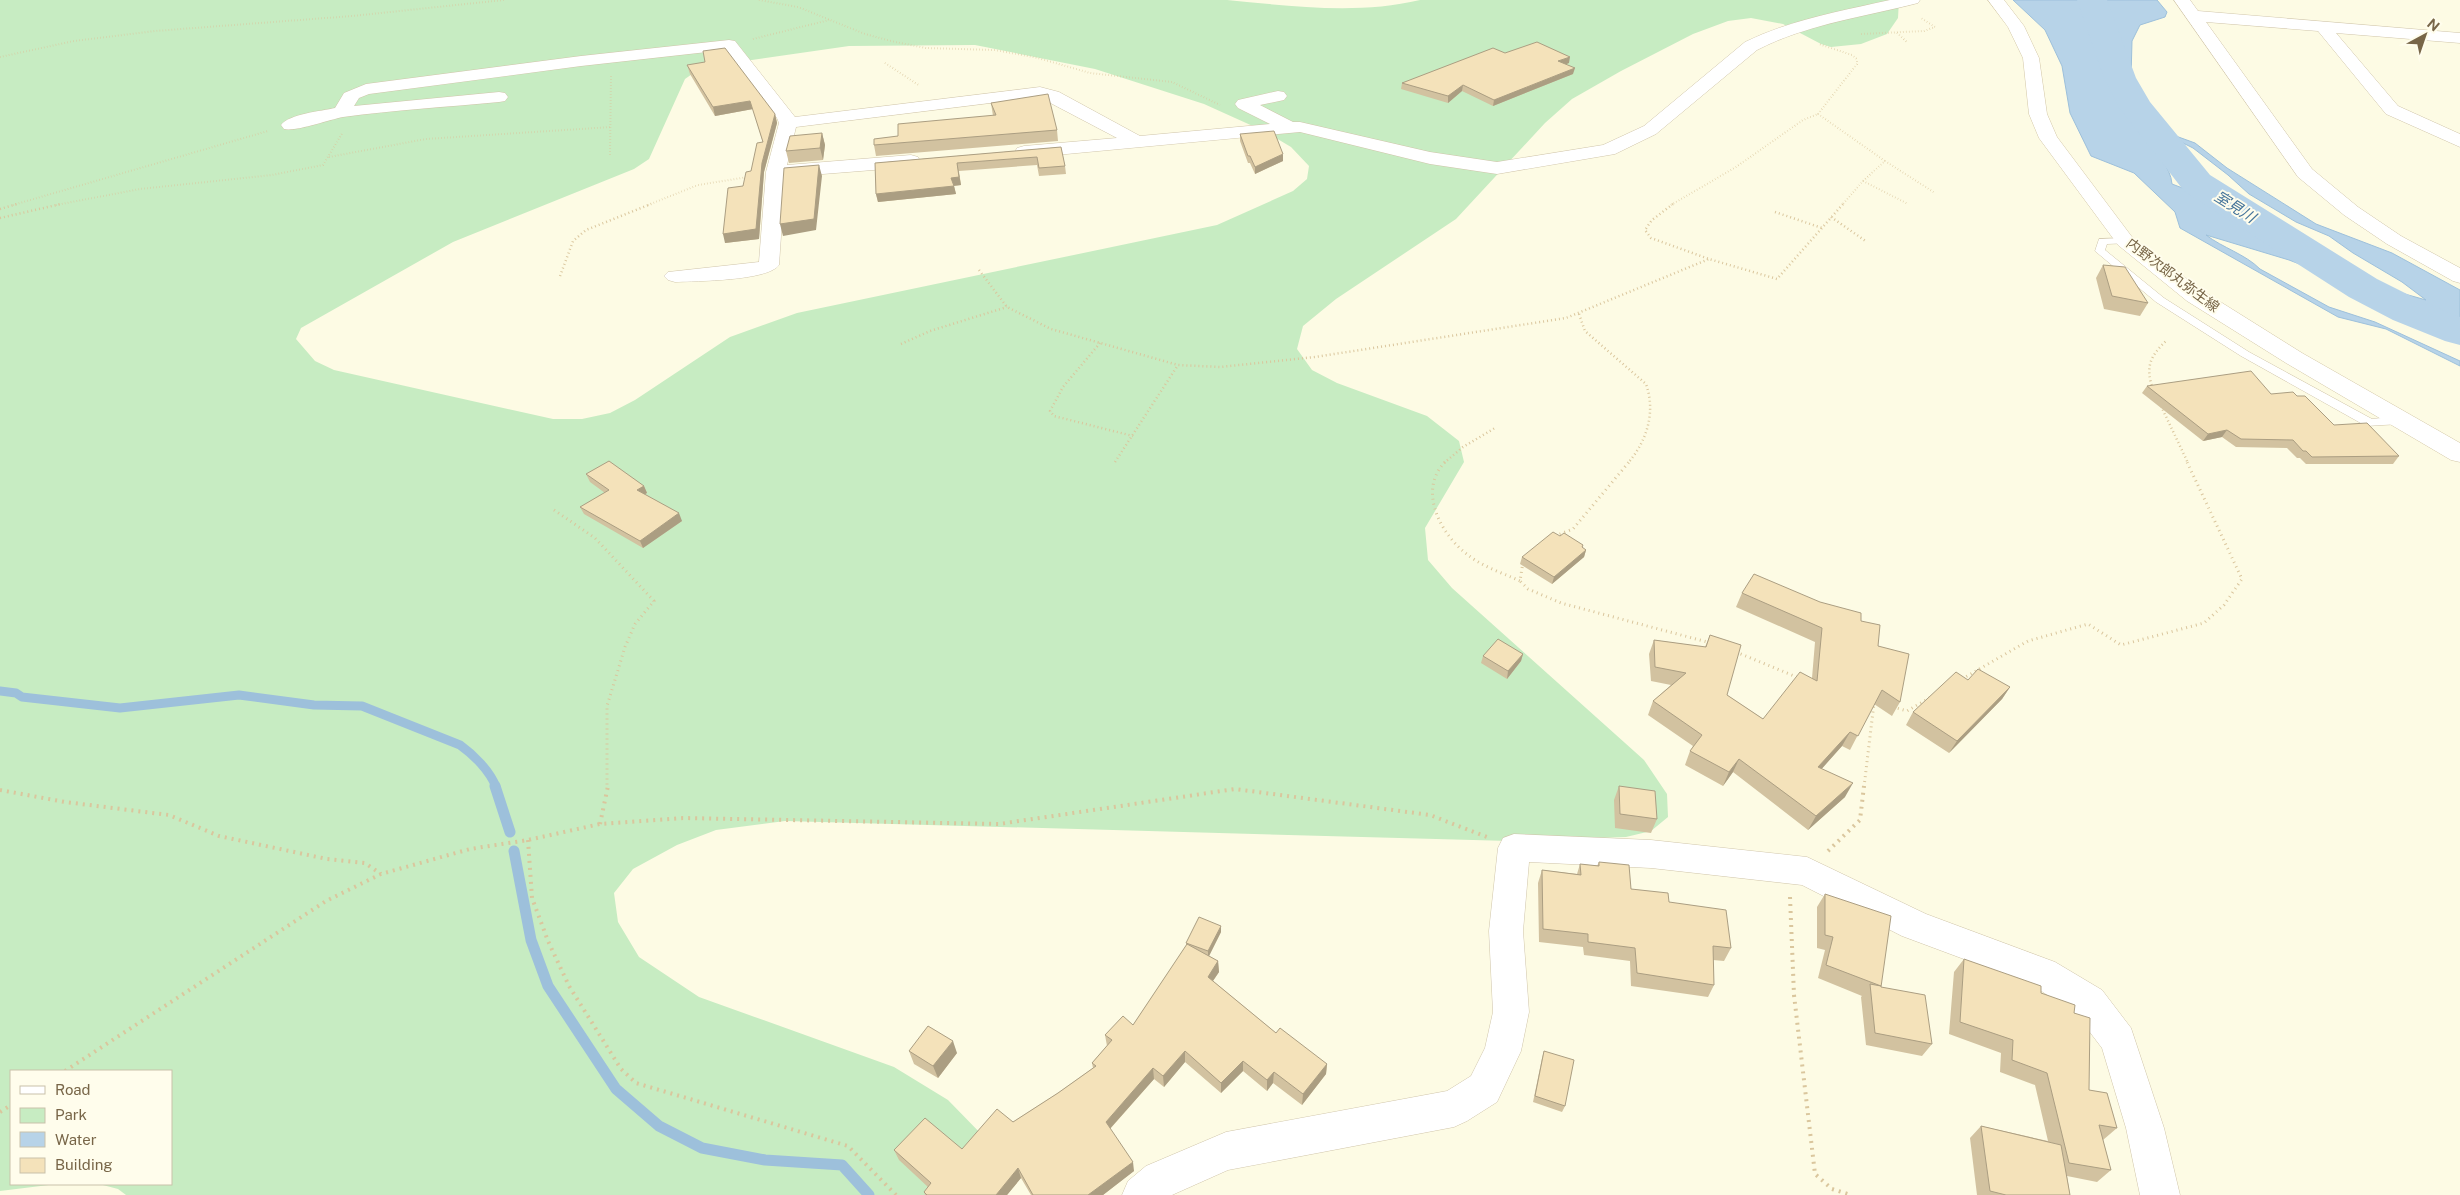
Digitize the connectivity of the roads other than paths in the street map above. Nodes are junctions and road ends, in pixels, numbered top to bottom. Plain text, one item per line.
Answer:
1 (1912, 0) edge
2 (1996, 0) edge
3 (2182, 0) edge
4 (2195, 16) junction
5 (2322, 26) junction
6 (2460, 38) edge
7 (1278, 96) dead end
8 (499, 97) dead end
9 (343, 112) junction
10 (788, 123) junction
11 (290, 125) road end
12 (1291, 128) junction
13 (2460, 141) edge
14 (1137, 142) junction
15 (1010, 153) edge
16 (932, 159) edge
17 (776, 172) junction
18 (675, 276) dead end
19 (2460, 276) edge
20 (2460, 454) edge
21 (1142, 1195) edge
22 (2160, 1195) edge

1 - 12 street
2 - 20 street, 内野次郎丸弥生線
3 - 4 street
4 - 5 street
4 - 19 street
5 - 6 street
5 - 13 street
7 - 12 street
8 - 9 street
9 - 10 street
9 - 11 street
10 - 14 street
10 - 17 street
12 - 14 street
14 - 15 street
16 - 17 street
17 - 18 street
21 - 22 street

